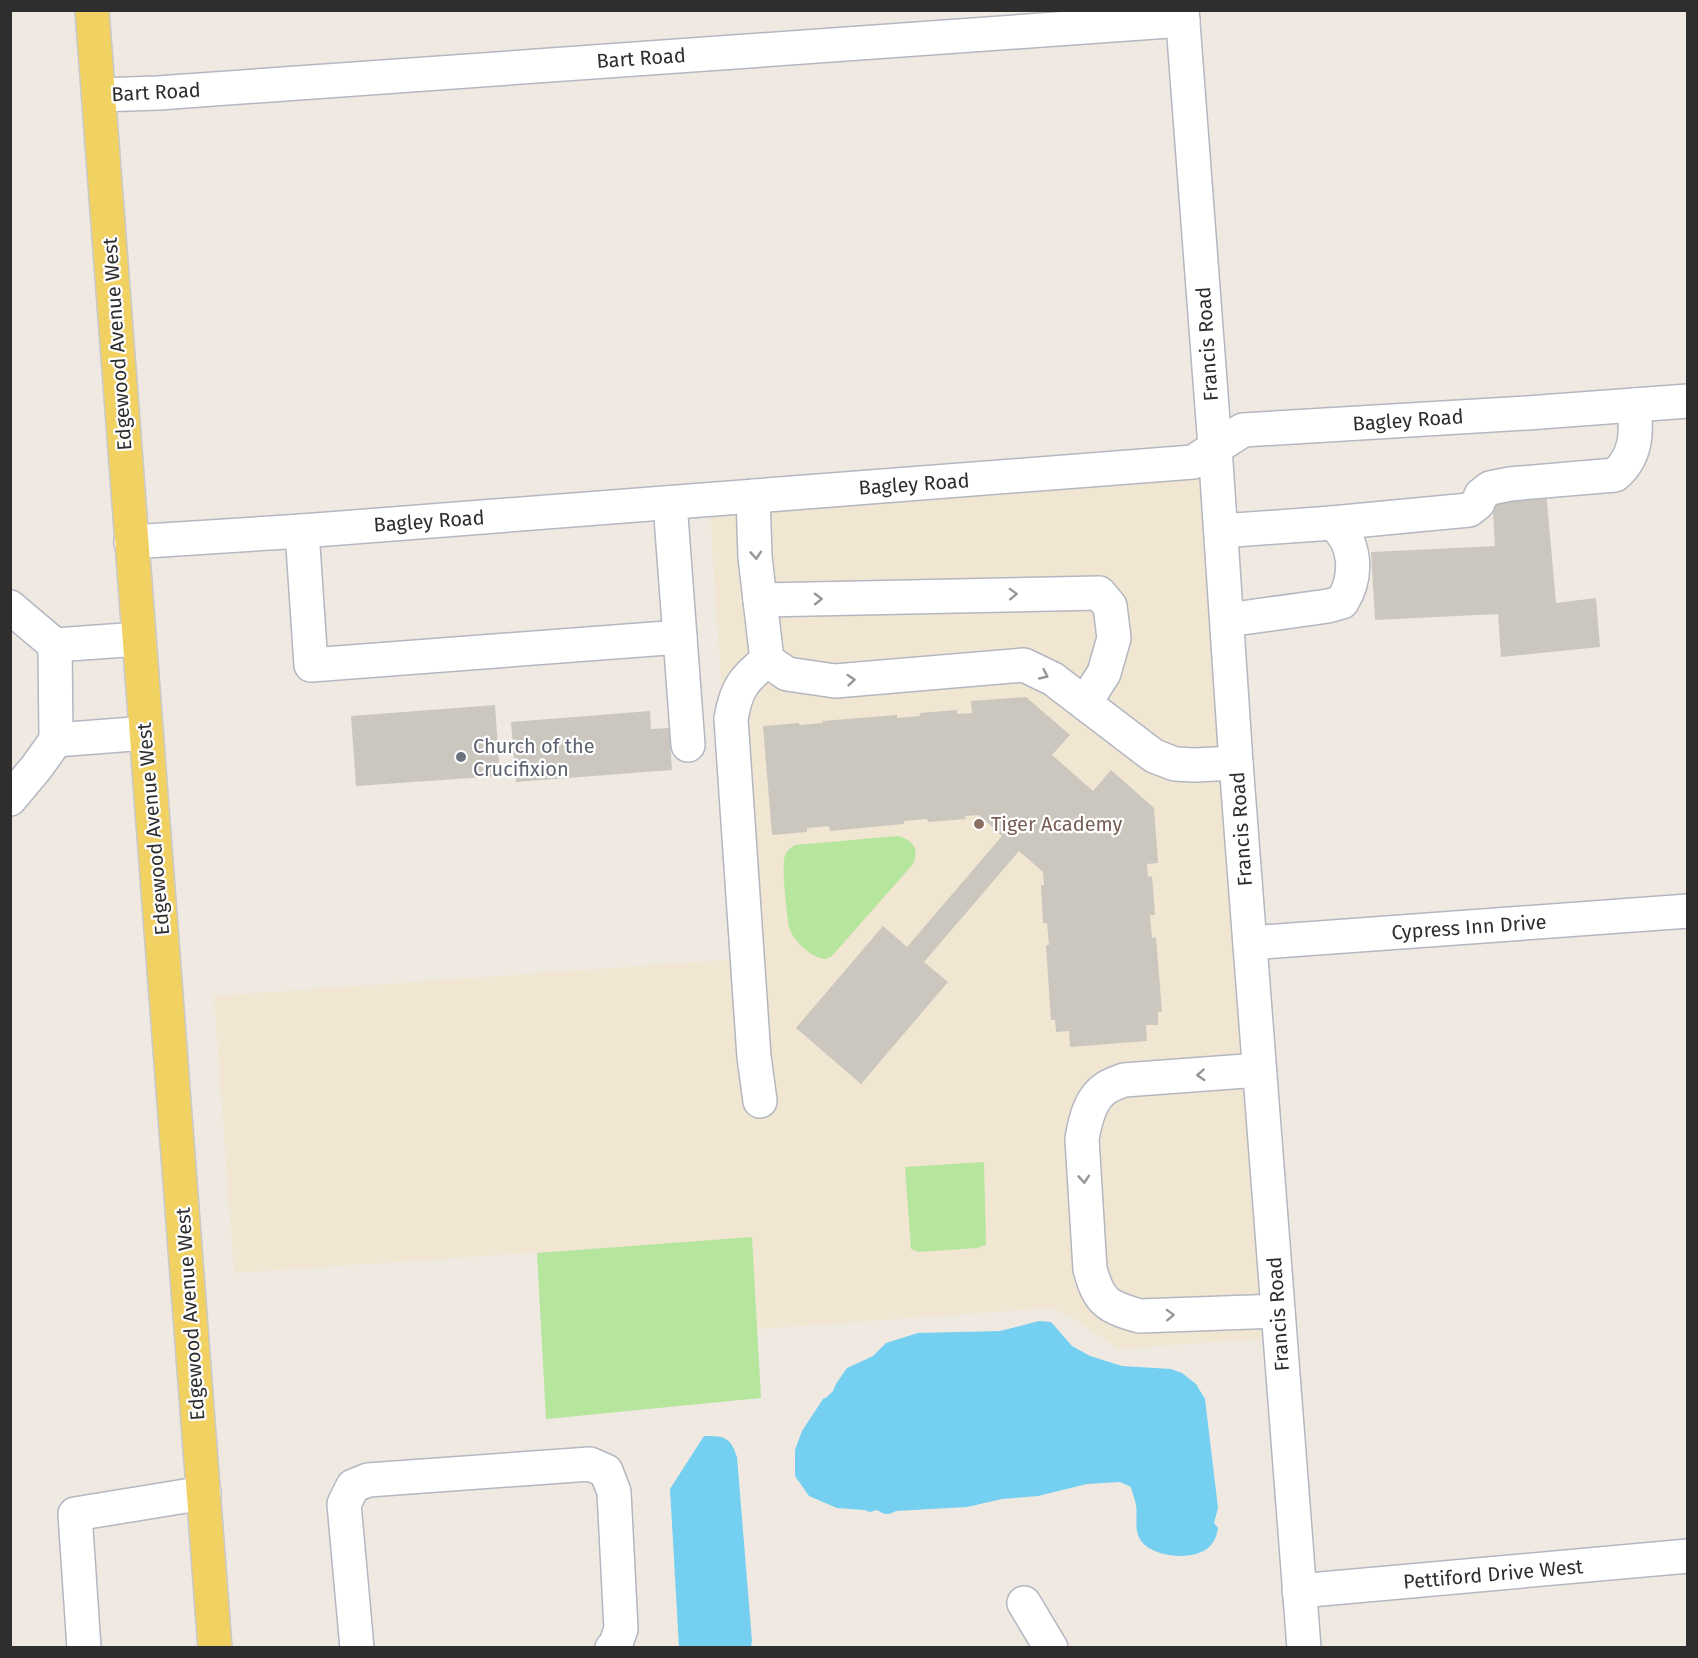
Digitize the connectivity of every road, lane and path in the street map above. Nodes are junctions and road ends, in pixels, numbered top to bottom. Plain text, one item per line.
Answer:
1 (92, 10) edge
2 (1183, 15) edge
3 (99, 95) junction
4 (1688, 400) edge
5 (1634, 405) junction
6 (1215, 447) junction
7 (753, 496) junction
8 (670, 503) junction
9 (1332, 523) junction
10 (302, 531) junction
11 (1221, 531) junction
12 (131, 542) junction
13 (760, 600) junction
14 (10, 607) edge
15 (1227, 620) junction
16 (680, 637) junction
17 (139, 639) junction
18 (55, 645) junction
19 (767, 660) junction
20 (1084, 703) junction
21 (146, 732) junction
22 (56, 740) junction
23 (688, 745) dead end
24 (1236, 763) junction
25 (10, 798) edge
26 (1688, 911) edge
27 (1250, 943) junction
28 (1259, 1070) junction
29 (760, 1101) dead end
30 (1278, 1311) junction
31 (204, 1493) junction
32 (1688, 1556) edge
33 (1299, 1591) junction
34 (1024, 1602) dead end
35 (84, 1647) edge
36 (215, 1647) edge
37 (357, 1647) edge
38 (612, 1647) edge
39 (1051, 1647) edge
40 (1304, 1647) edge

1 - 3 main road, Edgewood Avenue West
2 - 3 street, Bart Road
2 - 6 street, Francis Road
3 - 12 main road, Edgewood Avenue West
4 - 5 street, Bagley Road
5 - 6 street, Bagley Road
5 - 9 street
6 - 7 street, Bagley Road
6 - 11 street, Francis Road
7 - 8 street, Bagley Road
7 -> 13 street
8 - 10 street, Bagley Road
8 - 16 street
9 - 11 street
9 - 15 street
10 - 12 street, Bagley Road
10 - 16 street
11 - 15 street, Francis Road
12 - 17 main road, Edgewood Avenue West
13 - 19 street
13 -> 20 street
14 - 18 street
15 - 24 street, Francis Road
16 - 23 street
17 - 18 street
17 - 21 main road, Edgewood Avenue West
18 - 22 street
19 -> 20 street
19 - 29 street
20 - 24 street
21 - 22 street
21 - 31 main road, Edgewood Avenue West
22 - 25 street
24 - 27 street, Francis Road
26 - 27 street, Cypress Inn Drive
27 - 28 street, Francis Road
28 - 30 street, Francis Road
28 -> 30 street
30 - 33 street, Francis Road
31 - 35 street
31 - 36 main road, Edgewood Avenue West
32 - 33 street, Pettiford Drive West
33 - 40 street, Francis Road
34 - 39 street
37 - 38 street

